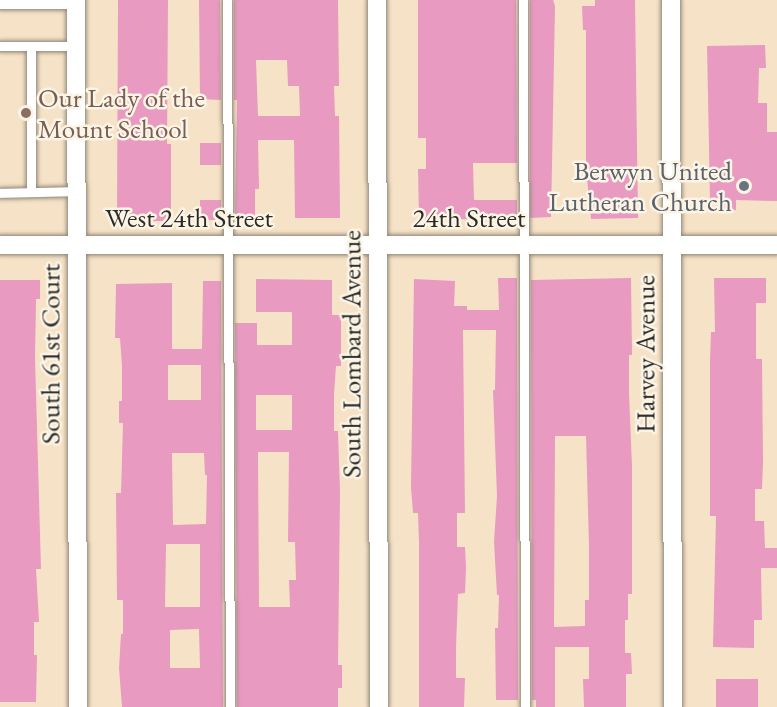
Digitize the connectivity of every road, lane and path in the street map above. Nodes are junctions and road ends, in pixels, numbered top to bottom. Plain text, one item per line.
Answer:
1 (227, 0) edge
2 (377, 0) edge
3 (523, 0) edge
4 (671, 0) edge
5 (76, 2) edge
6 (0, 4) edge
7 (0, 46) edge
8 (31, 46) junction
9 (76, 46) junction
10 (31, 191) junction
11 (76, 191) junction
12 (0, 193) edge
13 (77, 245) junction
14 (228, 245) junction
15 (378, 245) junction
16 (524, 245) junction
17 (672, 245) junction
18 (777, 245) edge
19 (0, 246) edge
20 (78, 707) edge
21 (230, 707) edge
22 (379, 707) edge
23 (525, 707) edge
24 (673, 707) edge

1 - 14 lane
2 - 15 street, South Lombard Avenue
3 - 16 lane
4 - 17 street, Harvey Avenue
5 - 6 lane
5 - 9 street, South 61st Court
7 - 8 lane
8 - 9 lane
8 - 10 lane
9 - 11 street, South 61st Court
10 - 11 lane
10 - 12 lane
11 - 13 street, South 61st Court
13 - 14 street, West 24th Street
13 - 19 street, West 24th Street
13 - 20 street, South 61st Court
14 - 15 street, West 24th Street
14 - 21 lane
15 - 16 street, 24th Street
15 - 22 street, South Lombard Avenue
16 - 17 street, 24th Street
16 - 23 lane
17 - 18 street, 24th Street
17 - 24 street, Harvey Avenue

